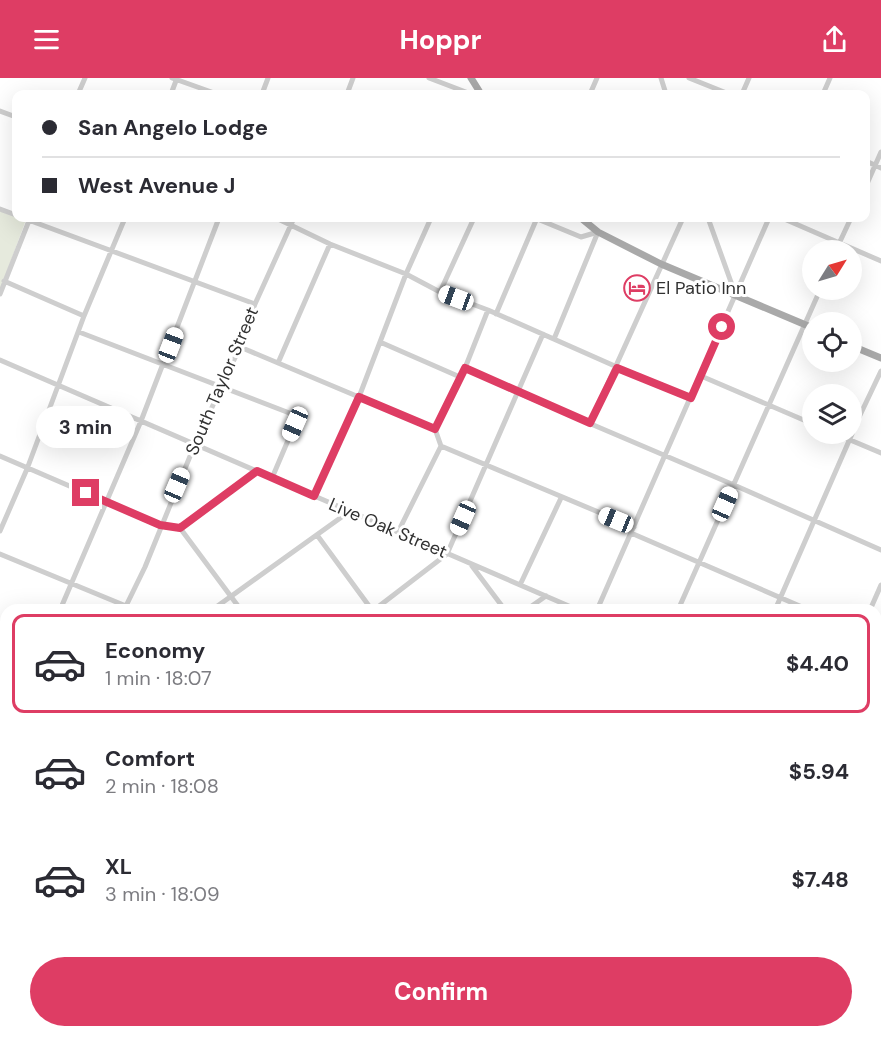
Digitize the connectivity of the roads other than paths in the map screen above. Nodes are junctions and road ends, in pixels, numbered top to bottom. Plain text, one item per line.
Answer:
1 (429, 78) edge
2 (689, 78) edge
3 (176, 79) edge
4 (206, 90) edge
5 (460, 90) edge
6 (719, 90) edge
7 (881, 152) edge
8 (878, 166) edge
9 (870, 179) edge
10 (26, 222) edge
11 (38, 222) edge
12 (123, 222) edge
13 (218, 222) edge
14 (286, 222) edge
15 (430, 222) edge
16 (472, 222) edge
17 (534, 222) edge
18 (545, 222) edge
19 (586, 222) edge
20 (681, 222) edge
21 (709, 222) edge
22 (767, 222) edge
23 (791, 222) edge
24 (849, 222) edge
25 (291, 224) junction
26 (598, 232) junction
27 (832, 240) edge
28 (840, 240) edge
29 (330, 244) junction
30 (112, 250) junction
31 (862, 253) edge
32 (881, 261) edge
33 (661, 264) junction
34 (406, 274) junction
35 (4, 281) junction
36 (195, 282) junction
37 (440, 292) junction
38 (0, 294) edge
39 (736, 296) junction
40 (255, 304) junction
41 (488, 310) junction
42 (496, 314) junction
43 (84, 316) junction
44 (802, 324) edge
45 (79, 332) junction
46 (543, 334) junction
47 (554, 339) junction
48 (802, 341) edge
49 (380, 342) junction
50 (240, 347) junction
51 (862, 350) edge
52 (881, 358) edge
53 (0, 360) edge
54 (278, 363) junction
55 (163, 366) junction
56 (465, 368) junction
57 (617, 368) junction
58 (881, 371) edge
59 (700, 376) junction
60 (460, 377) junction
61 (59, 386) junction
62 (221, 386) junction
63 (516, 392) junction
64 (359, 397) junction
65 (691, 398) junction
66 (769, 405) junction
67 (862, 412) edge
68 (802, 419) edge
69 (141, 421) junction
70 (590, 423) junction
71 (435, 429) junction
72 (862, 442) edge
73 (195, 444) junction
74 (847, 444) edge
75 (441, 446) junction
76 (881, 453) edge
77 (666, 455) junction
78 (0, 456) edge
79 (486, 465) junction
80 (27, 468) junction
81 (257, 471) junction
82 (272, 478) junction
83 (734, 484) junction
84 (314, 496) junction
85 (561, 498) junction
86 (106, 501) junction
87 (350, 511) junction
88 (814, 519) junction
89 (160, 525) junction
90 (180, 528) junction
91 (633, 530) junction
92 (0, 531) edge
93 (398, 532) junction
94 (317, 535) junction
95 (881, 550) edge
96 (0, 554) edge
97 (447, 554) junction
98 (699, 562) junction
99 (471, 564) junction
100 (71, 584) junction
101 (520, 585) junction
102 (881, 585) edge
103 (546, 596) junction
104 (230, 597) junction
105 (781, 598) junction
106 (63, 604) edge
107 (116, 604) edge
108 (127, 604) edge
109 (220, 604) edge
110 (236, 604) edge
111 (369, 604) edge
112 (381, 604) edge
113 (501, 604) edge
114 (535, 604) edge
115 (564, 604) edge
116 (600, 604) edge
117 (681, 604) edge
118 (778, 604) edge
119 (795, 604) edge
120 (873, 604) edge

1 - 5 street
2 - 6 street
3 - 4 street
7 - 8 street
8 - 9 street
10 - 35 street
11 - 30 street
12 - 30 street
13 - 36 street
14 - 25 street
15 - 34 street
16 - 37 street
17 - 42 street
18 - 26 street
19 - 26 main road
20 - 33 street
21 - 39 street
22 - 39 street
23 - 27 street
24 - 28 street
25 - 29 street
25 - 40 street, South Taylor Street
26 - 33 main road
26 - 47 street
29 - 34 street
29 - 54 street
30 - 36 street
30 - 43 street
31 - 32 street
33 - 39 main road
33 - 57 street
34 - 37 street
34 - 49 street
35 - 38 street
35 - 43 street
36 - 40 street
36 - 55 street
37 - 41 street
39 - 44 main road
39 - 59 street
40 - 50 street, South Taylor Street
41 - 42 street
41 - 56 street
42 - 46 street
43 - 45 street
45 - 55 street
45 - 61 street
46 - 47 street
46 - 63 street
47 - 57 street
48 - 66 street
49 - 60 street
49 - 64 street
50 - 54 street
50 - 62 street, South Taylor Street
51 - 52 main road
53 - 61 street, Live Oak Street
54 - 64 street
55 - 62 street
55 - 69 street
56 - 60 street
56 - 63 street
57 - 65 street
57 - 70 street
58 - 67 street
59 - 65 street
59 - 66 street
60 - 71 street
61 - 69 street, Live Oak Street
61 - 80 street
62 - 73 street, South Taylor Street
62 - 82 street
63 - 70 street
63 - 79 street
64 - 71 street
64 - 84 street
65 - 77 street
66 - 68 street
66 - 83 street
69 - 73 street, Live Oak Street
69 - 86 street
70 - 77 street
71 - 75 street
72 - 76 street
73 - 81 street, Live Oak Street
73 - 89 street, South Taylor Street
74 - 88 street
75 - 79 street
75 - 93 street
77 - 83 street
77 - 91 street
78 - 80 street
79 - 85 street
79 - 97 street
80 - 86 street
80 - 92 street
81 - 82 street, Live Oak Street
81 - 90 street
82 - 84 street, Live Oak Street
83 - 88 street
83 - 98 street
84 - 87 street, Live Oak Street
85 - 91 street
85 - 101 street
86 - 89 street
86 - 100 street
87 - 93 street, Live Oak Street
87 - 94 street
88 - 95 street
88 - 105 street
89 - 90 street
89 - 108 street, South Taylor Street
90 - 104 street
91 - 98 street
91 - 116 street
93 - 97 street, Live Oak Street
94 - 104 street
94 - 111 street
96 - 100 street
97 - 99 street, Live Oak Street
97 - 112 street
98 - 105 street
98 - 117 street
99 - 101 street, Live Oak Street
99 - 113 street
100 - 106 street
100 - 107 street
101 - 103 street, Live Oak Street
102 - 120 street
103 - 114 street
103 - 115 street, Live Oak Street
104 - 109 street
104 - 110 street
105 - 118 street
105 - 119 street

